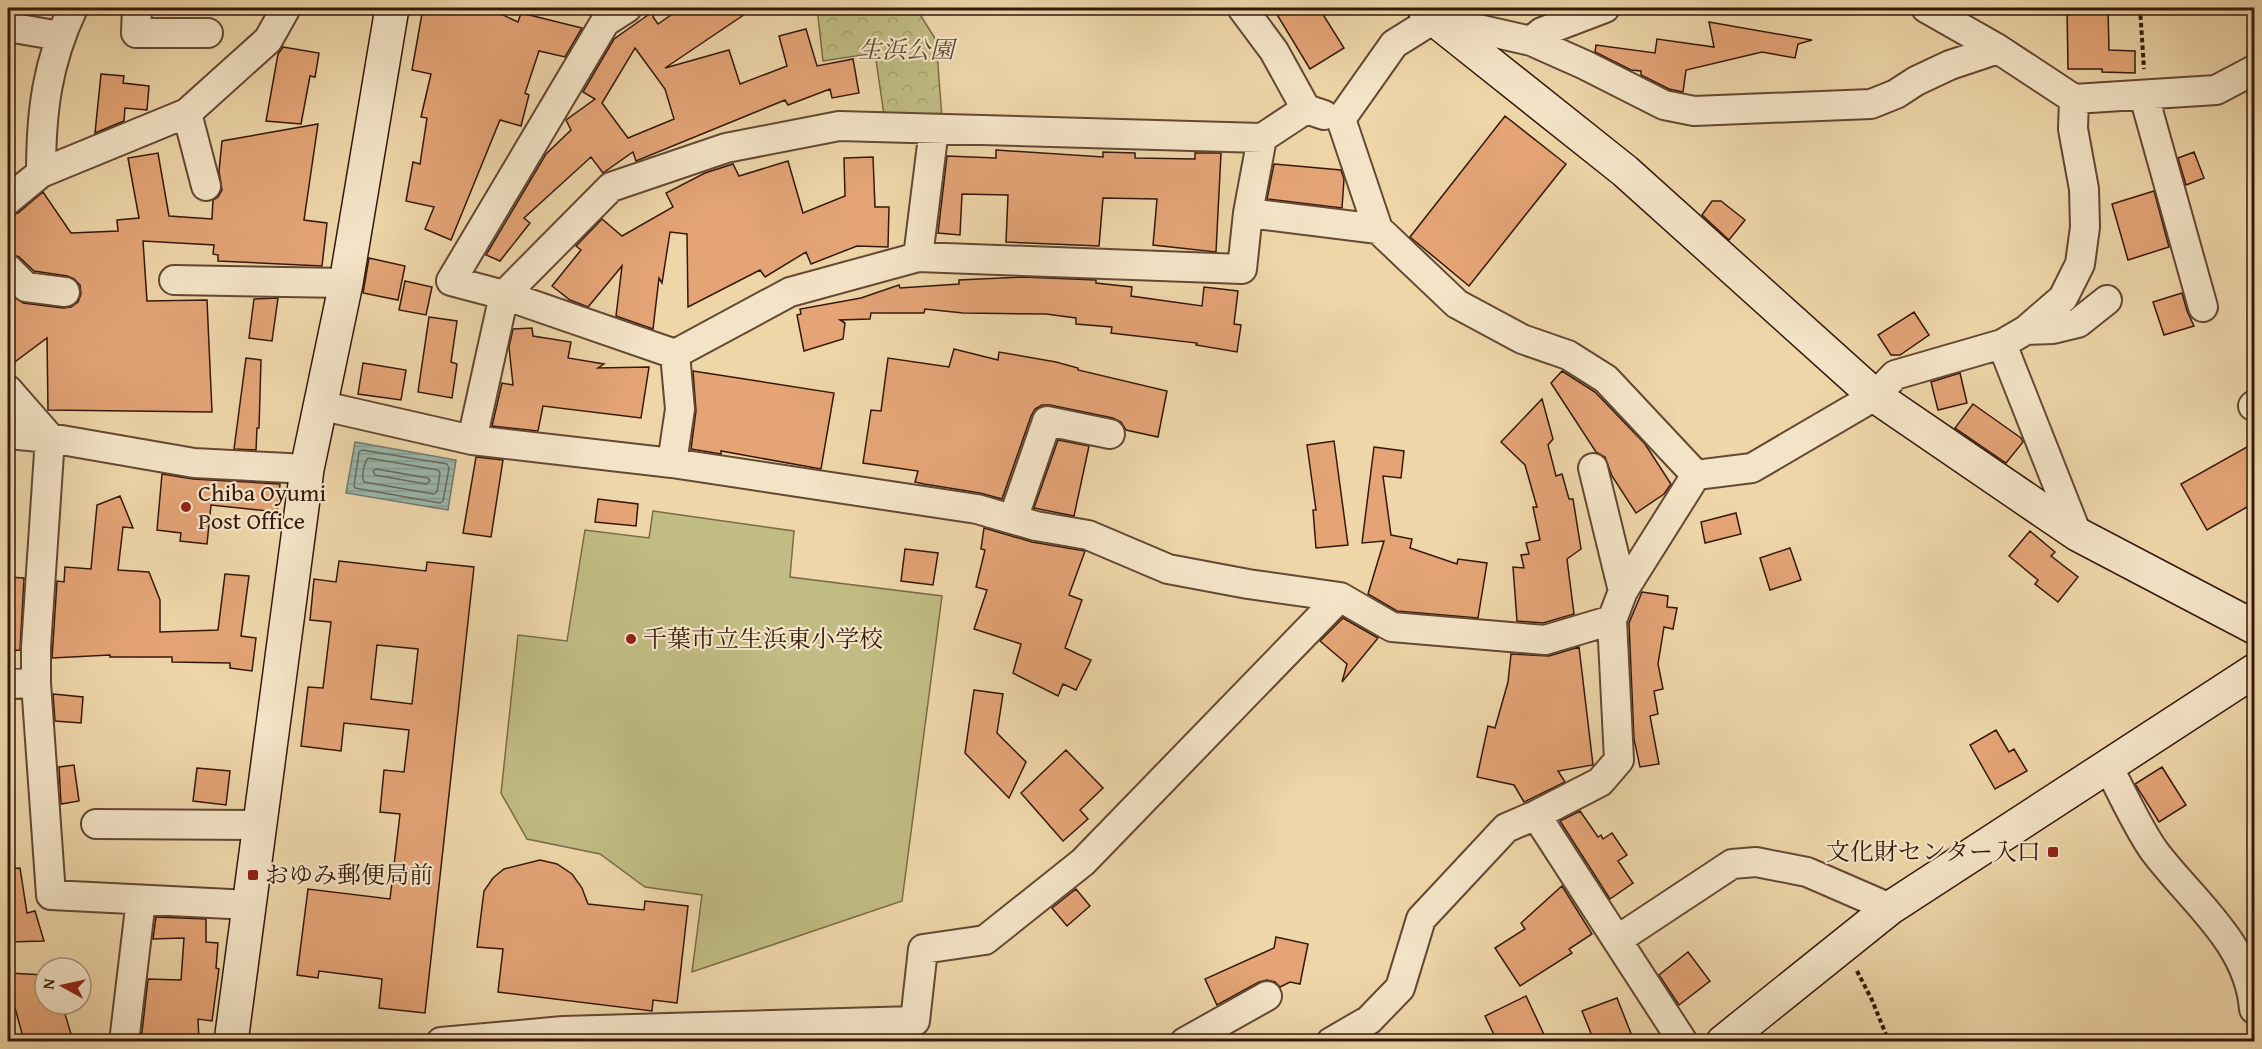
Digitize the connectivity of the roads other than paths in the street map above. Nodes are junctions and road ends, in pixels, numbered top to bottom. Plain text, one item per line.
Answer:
1 (73, 8) edge
2 (137, 8) edge
3 (286, 8) edge
4 (392, 8) edge
5 (627, 8) edge
6 (1242, 8) edge
7 (1605, 8) edge
8 (1926, 8) edge
9 (1429, 13) edge
10 (8, 27) edge
11 (208, 33) dead end
12 (60, 36) junction
13 (1531, 42) junction
14 (1998, 49) junction
15 (2254, 70) edge
16 (2144, 96) junction
17 (2074, 99) junction
18 (1306, 110) junction
19 (187, 113) junction
20 (1341, 119) junction
21 (934, 129) junction
22 (1262, 138) junction
23 (41, 173) junction
24 (206, 186) dead end
25 (8, 200) edge
26 (1248, 213) junction
27 (1378, 229) junction
28 (918, 257) junction
29 (8, 269) edge
30 (174, 280) dead end
31 (346, 283) junction
32 (65, 292) dead end
33 (504, 295) junction
34 (2107, 300) dead end
35 (2203, 307) dead end
36 (2014, 337) junction
37 (675, 354) junction
38 (8, 390) edge
39 (1875, 396) junction
40 (319, 405) junction
41 (1110, 434) dead end
42 (8, 435) edge
43 (50, 438) junction
44 (472, 440) junction
45 (672, 464) junction
46 (1593, 468) dead end
47 (307, 469) junction
48 (1696, 475) junction
49 (1013, 519) junction
50 (2078, 534) junction
51 (1623, 591) junction
52 (1340, 597) junction
53 (1611, 620) junction
54 (2254, 627) edge
55 (2254, 671) edge
56 (36, 683) junction
57 (8, 684) edge
58 (2108, 767) junction
59 (1536, 815) junction
60 (96, 824) dead end
61 (260, 825) junction
62 (141, 900) junction
63 (250, 905) junction
64 (1890, 908) junction
65 (1617, 940) junction
66 (1267, 996) dead end
67 (2254, 1009) edge
68 (679, 1035) edge
69 (565, 1036) edge
70 (124, 1041) edge
71 (231, 1041) edge
72 (441, 1041) edge
73 (1185, 1041) edge
74 (1331, 1041) edge
75 (1683, 1041) edge
76 (1723, 1041) edge

1 - 12 street
2 - 11 street
3 - 19 street
4 - 31 street
5 - 33 street
6 - 18 street
7 - 13 street
8 - 14 street
9 - 13 street
9 - 20 street
9 - 39 street
10 - 12 street
12 - 23 street
13 - 14 street
14 - 17 street
15 - 16 street
16 - 17 street
16 - 35 street
17 - 36 street
18 - 20 street
18 - 22 street
19 - 23 street
19 - 24 street
20 - 27 street
21 - 22 street
21 - 28 street
21 - 33 street
22 - 26 street
23 - 25 street
26 - 27 street
26 - 28 street
27 - 48 street
28 - 37 street
29 - 32 street
30 - 31 street
31 - 40 street
33 - 37 street
33 - 44 street
34 - 36 street
36 - 39 street
36 - 50 street
37 - 45 street
38 - 43 street
39 - 48 street
39 - 50 street
40 - 44 street
40 - 47 street
41 - 49 street
42 - 43 street
43 - 47 street
43 - 56 street
44 - 45 street
45 - 49 street
46 - 51 street
47 - 61 street
48 - 51 street
49 - 52 street
50 - 54 street
51 - 53 street
52 - 53 street
52 - 68 street
53 - 59 street
55 - 58 street
56 - 57 street
56 - 62 street
58 - 64 street
58 - 67 street
59 - 65 street
59 - 74 street
60 - 61 street
61 - 63 street
62 - 63 street
62 - 70 street
63 - 71 street
64 - 65 street
64 - 76 street
65 - 75 street
66 - 73 street
68 - 69 street
69 - 72 street

